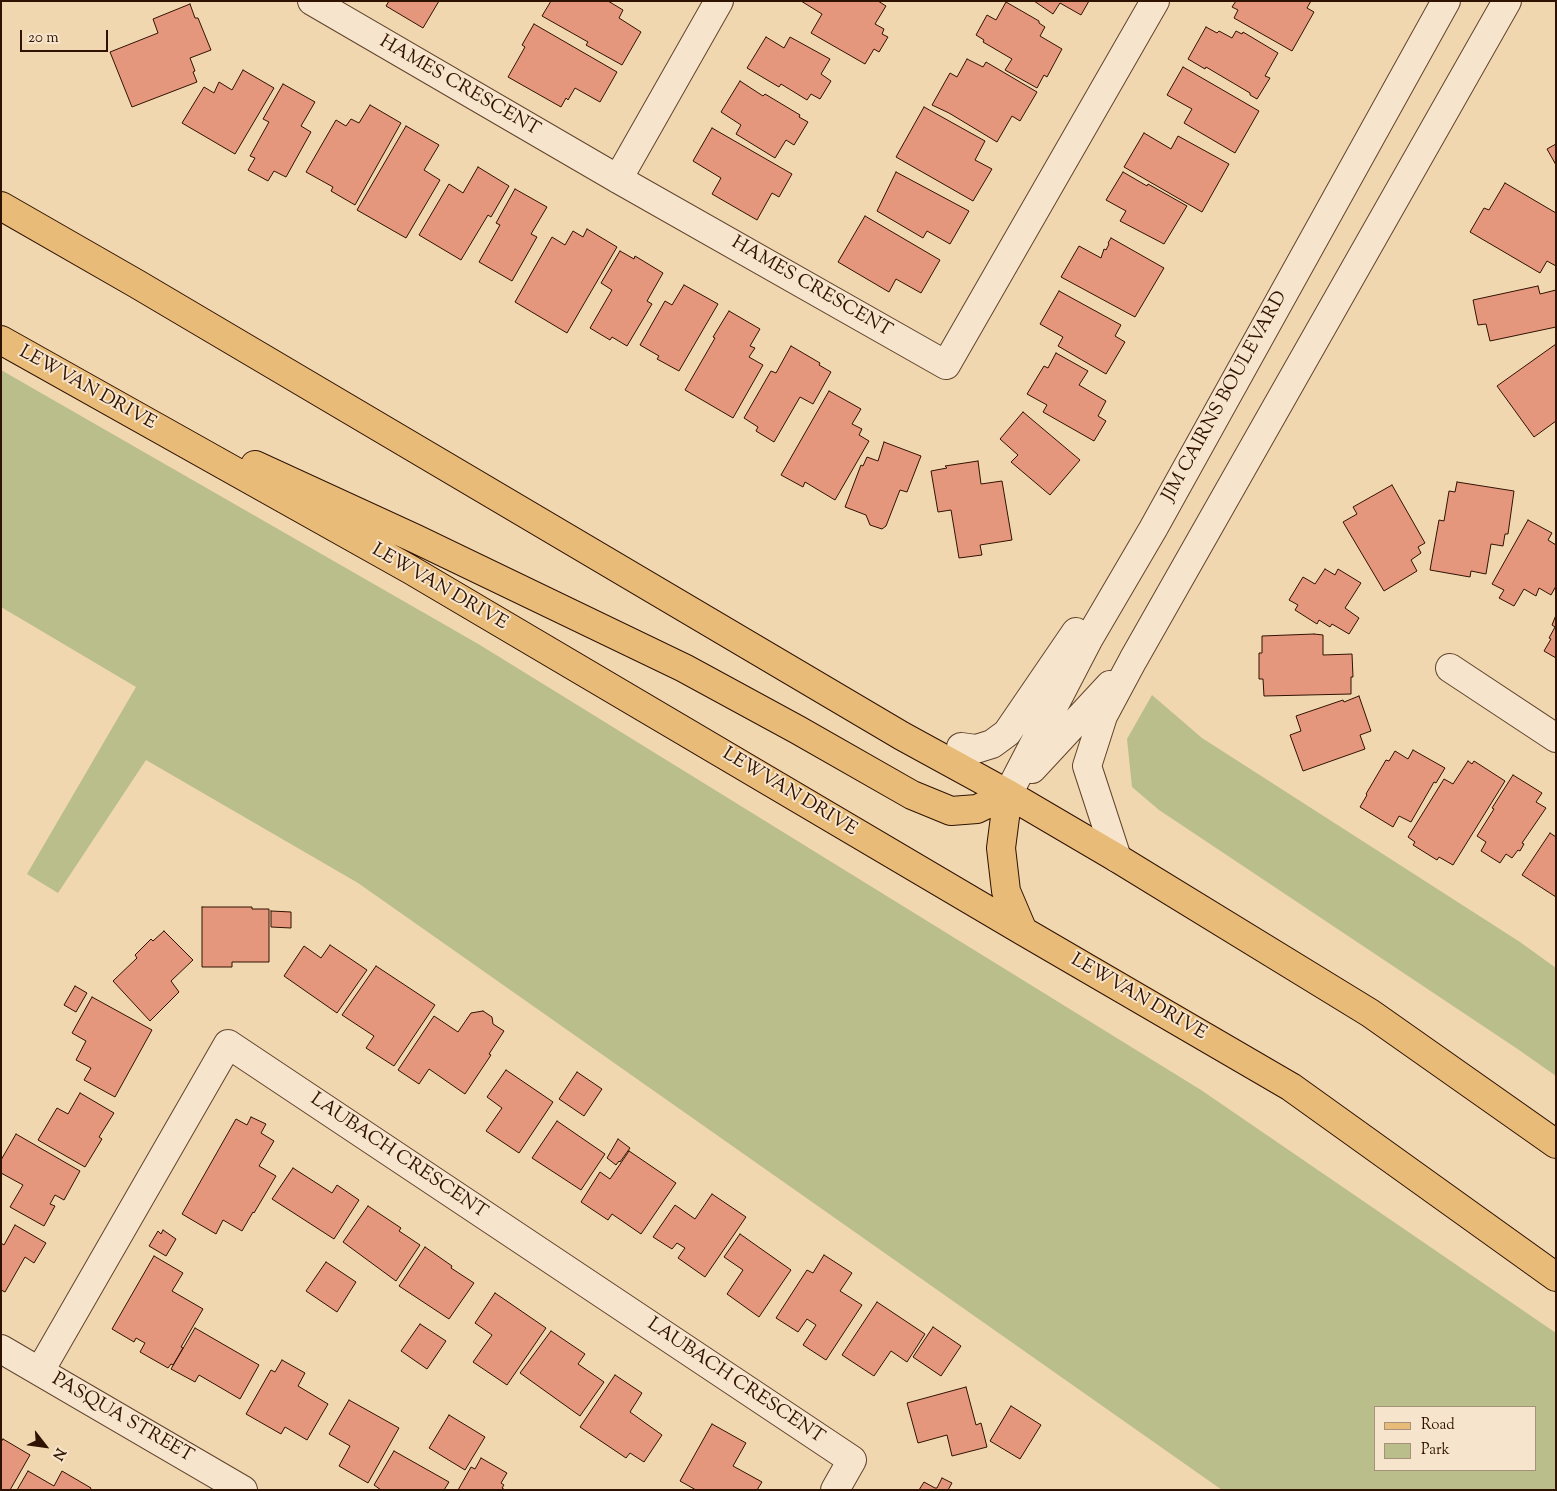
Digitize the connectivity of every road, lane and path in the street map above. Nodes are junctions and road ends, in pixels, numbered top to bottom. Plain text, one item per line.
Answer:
1 (312, 1) edge
2 (719, 1) edge
3 (1155, 1) edge
4 (1446, 1) edge
5 (1507, 1) edge
6 (618, 179) junction
7 (1, 206) edge
8 (1, 340) edge
9 (57, 373) junction
10 (1153, 529) junction
11 (1133, 660) junction
12 (1450, 668) dead end
13 (902, 736) junction
14 (1556, 738) edge
15 (961, 747) joint
16 (1008, 794) junction
17 (1117, 858) junction
18 (1023, 931) junction
19 (1556, 1144) edge
20 (1556, 1278) edge
21 (1, 1349) edge
22 (40, 1371) junction
23 (243, 1490) edge
24 (835, 1490) edge

1 - 6 street, HAMES CRESCENT
2 - 6 street
3 - 6 street, HAMES CRESCENT
4 - 10 street, JIM CAIRNS BOULEVARD
5 - 11 street
7 - 13 main road
8 - 9 main road, LEWVAN DRIVE
9 - 16 main road
9 - 18 main road, LEWVAN DRIVE
10 - 15 street
10 - 16 street, JIM CAIRNS BOULEVARD
11 - 16 street
11 - 17 street
12 - 14 street
13 - 15 main road
13 - 16 main road
16 - 17 main road
16 - 18 main road
17 - 19 main road
18 - 20 main road, LEWVAN DRIVE
21 - 22 street, PASQUA STREET
22 - 23 street, PASQUA STREET
22 - 24 street, LAUBACH CRESCENT

